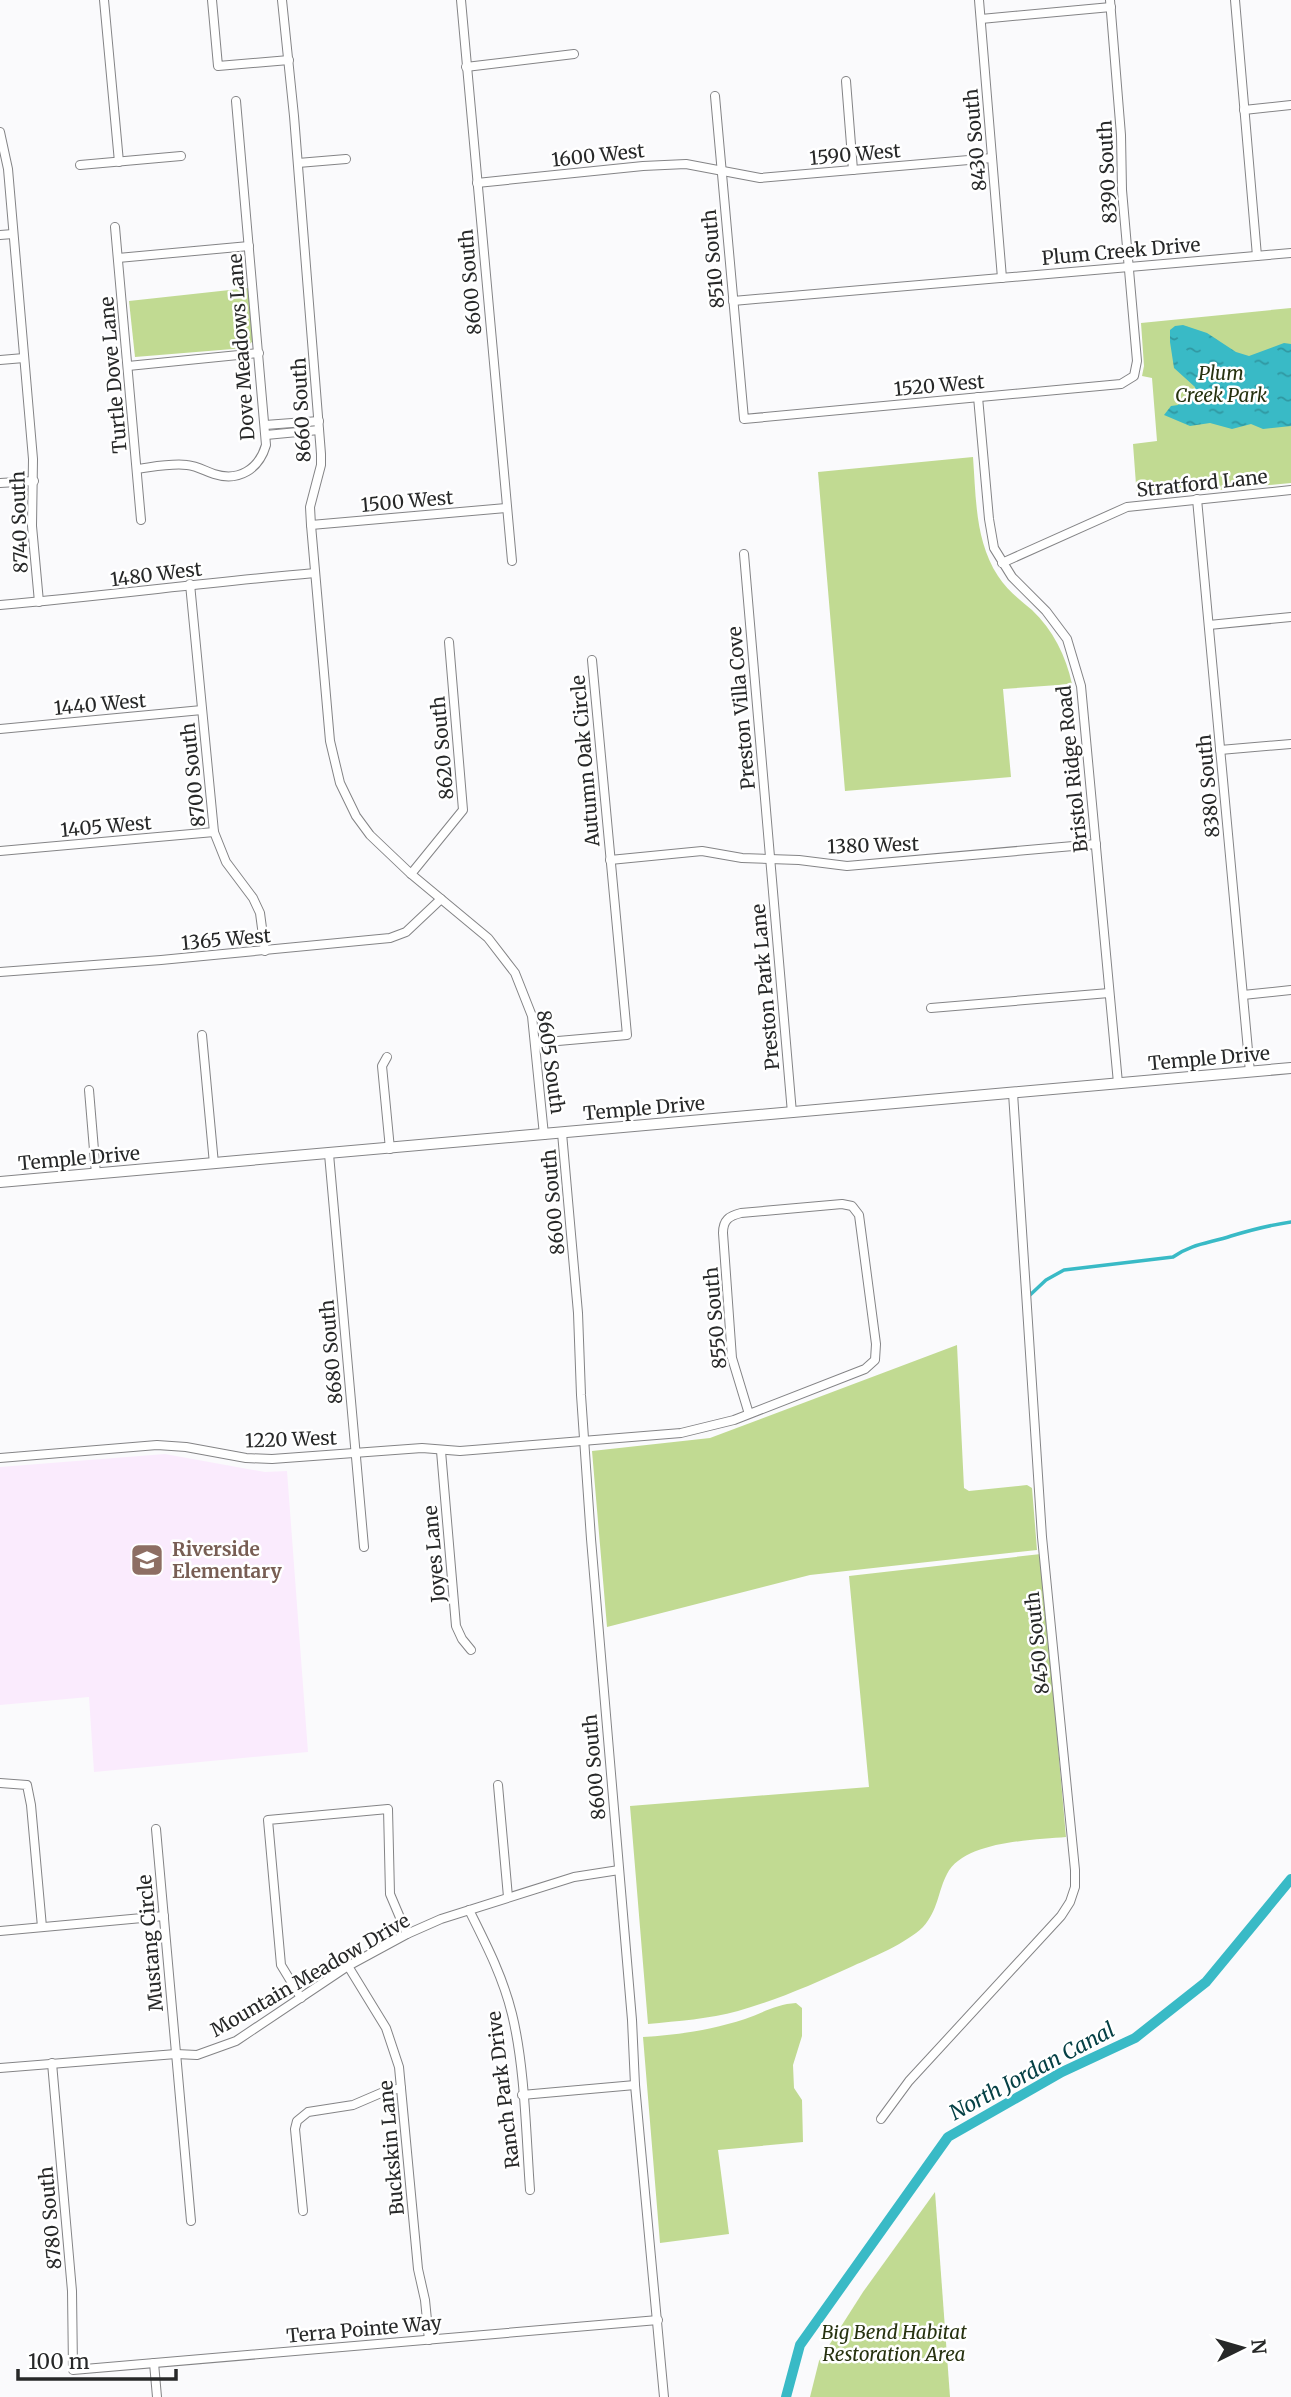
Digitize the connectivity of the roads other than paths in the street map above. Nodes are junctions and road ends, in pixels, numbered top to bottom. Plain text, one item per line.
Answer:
1 (104, 0) edge
2 (212, 0) edge
3 (282, 0) edge
4 (461, 0) edge
5 (979, 0) edge
6 (1235, 0) edge
7 (1110, 4) edge
8 (981, 19) junction
9 (574, 54) dead end
10 (289, 60) junction
11 (466, 67) junction
12 (846, 81) dead end
13 (715, 96) dead end
14 (236, 101) dead end
15 (1291, 105) edge
16 (1244, 110) junction
17 (0, 132) edge
18 (181, 156) dead end
19 (992, 158) junction
20 (346, 159) dead end
21 (119, 162) junction
22 (298, 163) junction
23 (80, 165) dead end
24 (853, 170) junction
25 (721, 171) junction
26 (477, 183) junction
27 (115, 227) dead end
28 (13, 234) junction
29 (0, 235) edge
30 (249, 246) junction
31 (1291, 253) edge
32 (1257, 256) junction
33 (118, 258) junction
34 (1128, 266) junction
35 (1002, 278) junction
36 (733, 301) junction
37 (258, 353) junction
38 (24, 358) junction
39 (0, 360) edge
40 (128, 366) junction
41 (1134, 376) joint
42 (978, 397) junction
43 (744, 419) joint
44 (319, 425) junction
45 (265, 430) junction
46 (137, 469) junction
47 (34, 481) junction
48 (0, 483) edge
49 (1291, 490) edge
50 (1197, 499) junction
51 (506, 508) junction
52 (141, 520) dead end
53 (311, 526) junction
54 (744, 554) dead end
55 (512, 561) dead end
56 (1002, 563) junction
57 (315, 573) junction
58 (190, 584) junction
59 (39, 602) junction
60 (0, 605) edge
61 (1291, 617) edge
62 (1209, 625) junction
63 (449, 642) dead end
64 (592, 660) dead end
65 (202, 710) junction
66 (0, 729) edge
67 (1291, 744) edge
68 (1220, 750) junction
69 (214, 832) junction
70 (1096, 844) junction
71 (0, 851) edge
72 (770, 859) junction
73 (610, 860) junction
74 (411, 874) junction
75 (441, 899) junction
76 (265, 951) junction
77 (0, 972) edge
78 (1291, 990) edge
79 (1109, 993) junction
80 (1243, 995) junction
81 (932, 1008) dead end
82 (202, 1035) dead end
83 (536, 1043) junction
84 (387, 1057) dead end
85 (1291, 1068) edge
86 (1250, 1072) junction
87 (1118, 1083) junction
88 (89, 1090) dead end
89 (1013, 1093) junction
90 (792, 1113) junction
91 (562, 1133) junction
92 (544, 1135) junction
93 (390, 1149) junction
94 (329, 1154) junction
95 (214, 1164) junction
96 (96, 1174) junction
97 (0, 1182) edge
98 (875, 1360) joint
99 (749, 1414) junction
100 (584, 1441) junction
101 (441, 1451) junction
102 (356, 1452) junction
103 (0, 1458) edge
104 (364, 1547) dead end
105 (471, 1650) dead end
106 (0, 1783) edge
107 (498, 1785) dead end
108 (156, 1829) dead end
109 (619, 1870) junction
110 (508, 1897) junction
111 (469, 1910) junction
112 (164, 1916) junction
113 (42, 1927) junction
114 (0, 1931) edge
115 (407, 1934) junction
116 (348, 1966) junction
117 (301, 1998) junction
118 (176, 2054) junction
119 (52, 2063) junction
120 (0, 2068) edge
121 (635, 2085) junction
122 (401, 2088) junction
123 (522, 2095) junction
124 (881, 2119) dead end
125 (530, 2190) dead end
126 (303, 2211) dead end
127 (191, 2221) dead end
128 (658, 2320) junction
129 (429, 2340) junction
130 (154, 2363) junction
131 (73, 2370) joint
132 (157, 2397) edge
133 (664, 2397) edge

1 - 21 street
2 - 10 street
3 - 10 street, 8660 South
4 - 11 street, 8600 South
5 - 8 street, 8430 South
6 - 16 street
7 - 8 street
7 - 34 street, 8390 South
8 - 19 street, 8430 South
9 - 11 street
10 - 22 street, 8660 South
11 - 26 street, 8600 South
12 - 24 street
13 - 25 street, 8510 South
14 - 30 street, Dove Meadows Lane
15 - 16 street
16 - 32 street
17 - 28 street, 8740 South
18 - 21 street
19 - 24 street, 1590 West
19 - 35 street, 8430 South
20 - 22 street
21 - 23 street
22 - 44 street, 8660 South
24 - 25 street, 1590 West
25 - 26 street, 1600 West
25 - 36 street, 8510 South
26 - 51 street, 8600 South
27 - 33 street, Turtle Dove Lane
28 - 29 street
28 - 38 street, 8740 South
30 - 33 street
30 - 37 street, Dove Meadows Lane
31 - 32 street, Plum Creek Drive
32 - 34 street, Plum Creek Drive
33 - 40 street, Turtle Dove Lane
34 - 35 street, Plum Creek Drive
34 - 41 street, 8390 South
35 - 36 street, Plum Creek Drive
36 - 43 street, 8510 South
37 - 40 street
37 - 45 street, Dove Meadows Lane
38 - 39 street
38 - 47 street, 8740 South
40 - 46 street, Turtle Dove Lane
41 - 42 street, 1520 West
42 - 43 street, 1520 West
42 - 56 street, Bristol Ridge Road
44 - 45 street
44 - 53 street, 8660 South
45 - 46 street, Dove Meadows Lane
46 - 52 street, Turtle Dove Lane
47 - 48 street
47 - 59 street, 8740 South
49 - 50 street, Stratford Lane
50 - 56 street, Stratford Lane
50 - 62 street, 8380 South
51 - 53 street, 1500 West
51 - 55 street, 8600 South
53 - 57 street, 8660 South
54 - 72 street, Preston Villa Cove
56 - 70 street, Bristol Ridge Road
57 - 58 street, 1480 West
57 - 74 street, 8660 South
58 - 59 street, 1480 West
58 - 65 street, 8700 South
59 - 60 street, 1480 West
61 - 62 street
62 - 68 street, 8380 South
63 - 74 street, 8620 South
64 - 73 street, Autumn Oak Circle
65 - 66 street, 1440 West
65 - 69 street, 8700 South
67 - 68 street
68 - 80 street, 8380 South
69 - 71 street, 1405 West
69 - 76 street, 8700 South
70 - 72 street, 1380 West
70 - 79 street, Bristol Ridge Road
72 - 73 street, 1380 West
72 - 90 street, Preston Park Lane
73 - 83 street, Autumn Oak Circle
74 - 75 street, 8605 South
75 - 76 street, 1365 West
75 - 83 street, 8605 South
76 - 77 street, 1365 West
78 - 80 street
79 - 81 street
79 - 87 street, Bristol Ridge Road
80 - 86 street, 8380 South
82 - 95 street
83 - 92 street, 8605 South
84 - 93 street
85 - 86 street, Temple Drive
86 - 87 street, Temple Drive
87 - 89 street, Temple Drive
88 - 96 street
89 - 90 street, Temple Drive
89 - 124 street, 8450 South
90 - 91 street, Temple Drive
91 - 92 street, Temple Drive
91 - 100 street, 8600 South
92 - 93 street, Temple Drive
93 - 94 street, Temple Drive
94 - 95 street, Temple Drive
94 - 102 street, 8680 South
95 - 96 street, Temple Drive
96 - 97 street, Temple Drive
98 - 99 street, 1220 West
98 - 99 street, 8550 South
99 - 100 street, 1220 West
100 - 101 street, 1220 West
100 - 109 street, 8600 South
101 - 102 street, 1220 West
101 - 105 street, Joyes Lane
102 - 103 street, 1220 West
102 - 104 street, 8680 South
106 - 113 street
107 - 110 street
108 - 112 street, Mustang Circle
109 - 110 street, Mountain Meadow Drive
109 - 121 street, 8600 South
110 - 111 street, Mountain Meadow Drive
111 - 115 street, Mountain Meadow Drive
111 - 123 street, Ranch Park Drive
112 - 113 street
112 - 118 street, Mustang Circle
113 - 114 street
115 - 116 street, Mountain Meadow Drive
115 - 117 street
116 - 117 street, Mountain Meadow Drive
116 - 122 street, Buckskin Lane
117 - 118 street, Mountain Meadow Drive
118 - 119 street, Mountain Meadow Drive
118 - 127 street, Mustang Circle
119 - 120 street, Mountain Meadow Drive
119 - 131 street, 8780 South
121 - 123 street
121 - 128 street, 8600 South
122 - 126 street
122 - 129 street, Buckskin Lane
123 - 125 street, Ranch Park Drive
128 - 129 street, Terra Pointe Way
128 - 133 street, 8600 South
129 - 130 street, Terra Pointe Way
130 - 131 street, Terra Pointe Way
130 - 132 street

